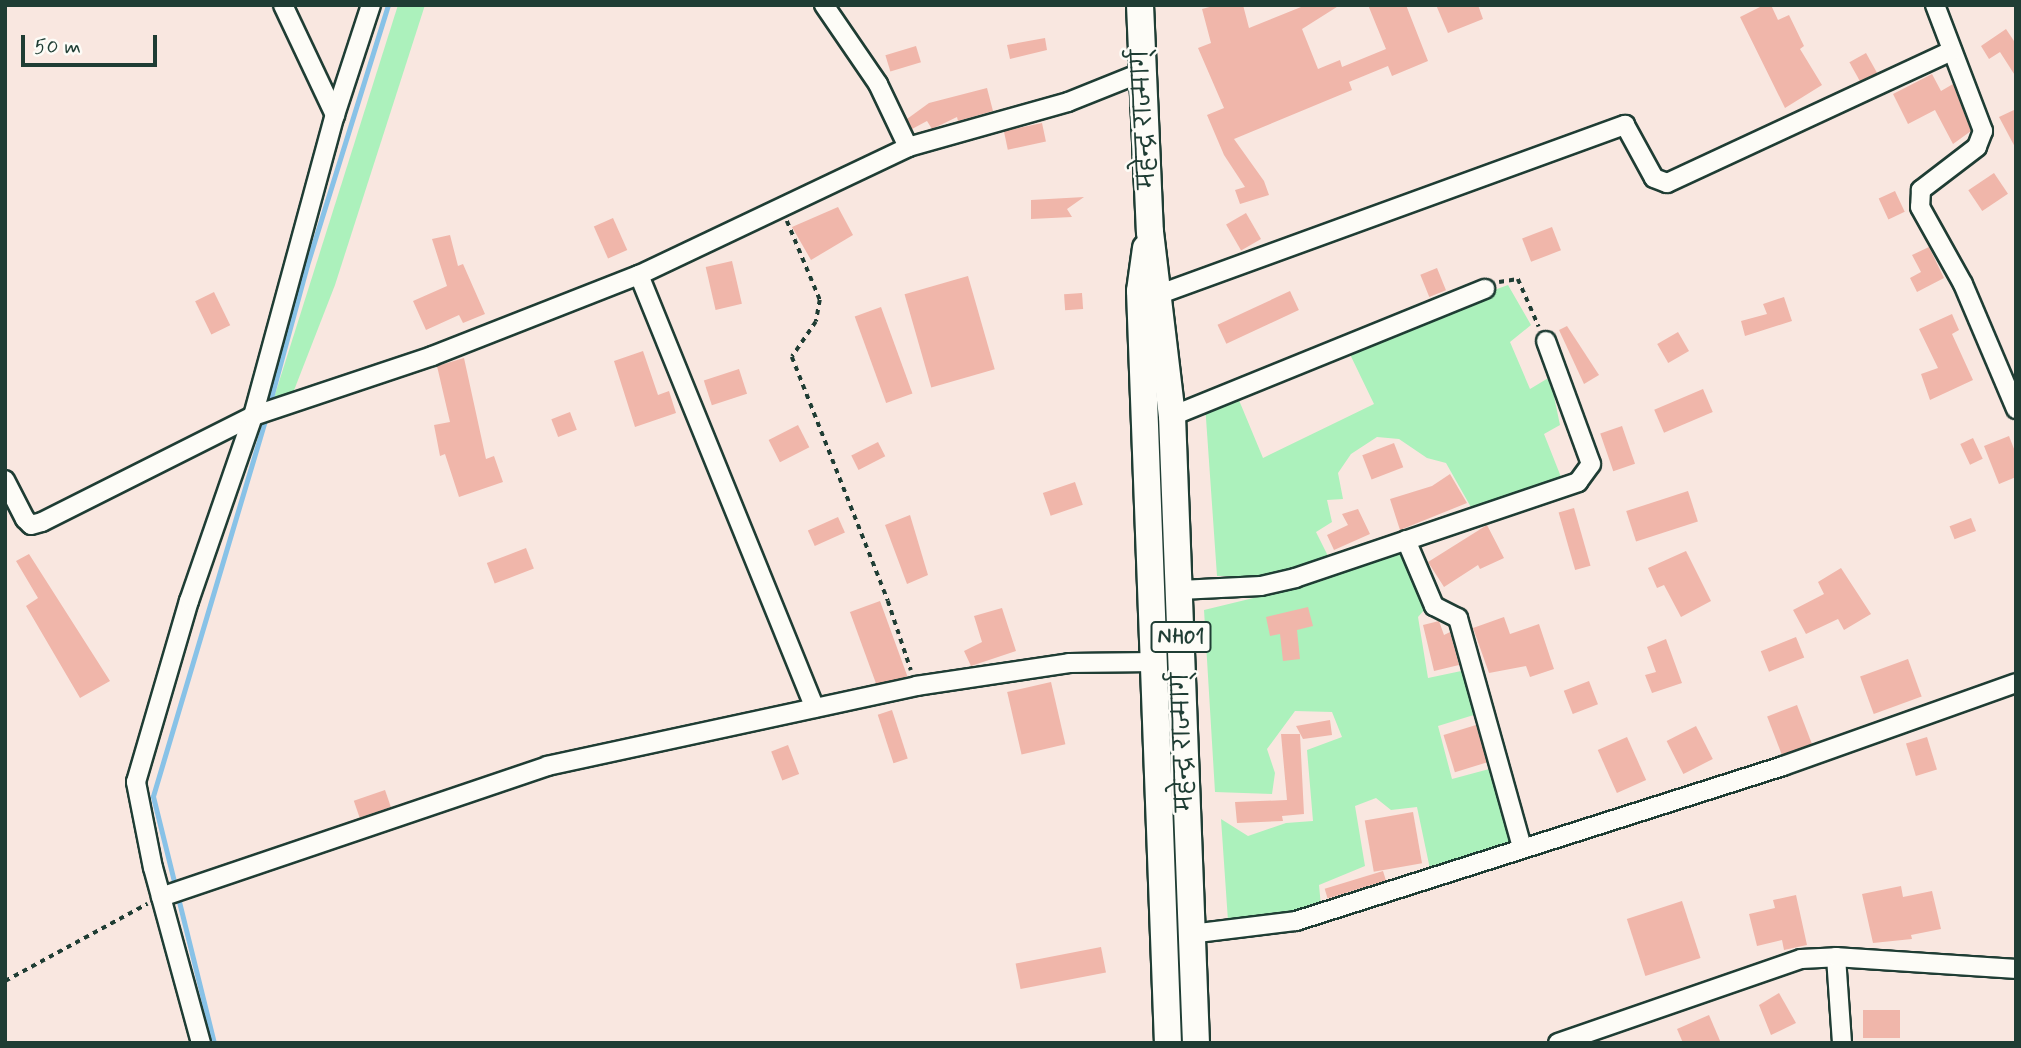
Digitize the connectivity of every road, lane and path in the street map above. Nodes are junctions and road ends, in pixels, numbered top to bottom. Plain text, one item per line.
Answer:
1 (283, 5) edge
2 (371, 5) edge
3 (824, 5) edge
4 (1140, 5) edge
5 (1935, 5) edge
6 (1952, 51) junction
7 (1143, 72) junction
8 (335, 116) junction
9 (908, 147) junction
10 (781, 208) junction
11 (1150, 232) junction
12 (639, 275) junction
13 (1485, 289) joint
14 (1160, 294) junction
15 (1546, 341) joint
16 (2016, 409) edge
17 (253, 416) junction
18 (1172, 416) junction
19 (5, 480) edge
20 (1406, 540) junction
21 (1180, 590) junction
22 (1155, 662) junction
23 (2016, 684) edge
24 (916, 686) junction
25 (815, 708) junction
26 (1522, 848) junction
27 (161, 897) junction
28 (1190, 934) junction
29 (1836, 957) junction
30 (2016, 969) edge
31 (5, 981) edge
32 (201, 1043) edge
33 (1168, 1043) edge
34 (1196, 1043) edge
35 (1558, 1043) edge
36 (1842, 1043) edge

1 - 8 street
2 - 8 street
3 - 9 street
4 - 7 highway, महेन्द्र राज्मार्ग् / NH01
5 - 6 street
6 - 14 street
6 - 16 street
7 - 9 street
7 - 11 highway, महेन्द्र राज्मार्ग् / NH01
8 - 17 street
9 - 10 street
10 - 12 street
10 - 24 path
11 - 14 highway, महेन्द्र राज्मार्ग् / NH01
11 - 22 highway, महेन्द्र राज्मार्ग् / NH01
12 - 17 street
12 - 25 street
13 - 15 path
13 - 18 street
14 - 18 highway, महेन्द्र राज्मार्ग् / NH01
15 - 20 street
17 - 19 street
17 - 27 street
18 - 21 highway, महेन्द्र राज्मार्ग् / NH01
20 - 21 street
20 - 26 street
21 - 28 highway, महेन्द्र राज्मार्ग् / NH01
22 - 24 street
22 - 33 highway, महेन्द्र राज्मार्ग् / NH01
23 - 26 street
24 - 25 street
25 - 27 street
26 - 28 street
27 - 31 path
27 - 32 street
28 - 34 highway, महेन्द्र राज्मार्ग् / NH01
29 - 30 street
29 - 35 street
29 - 36 street

